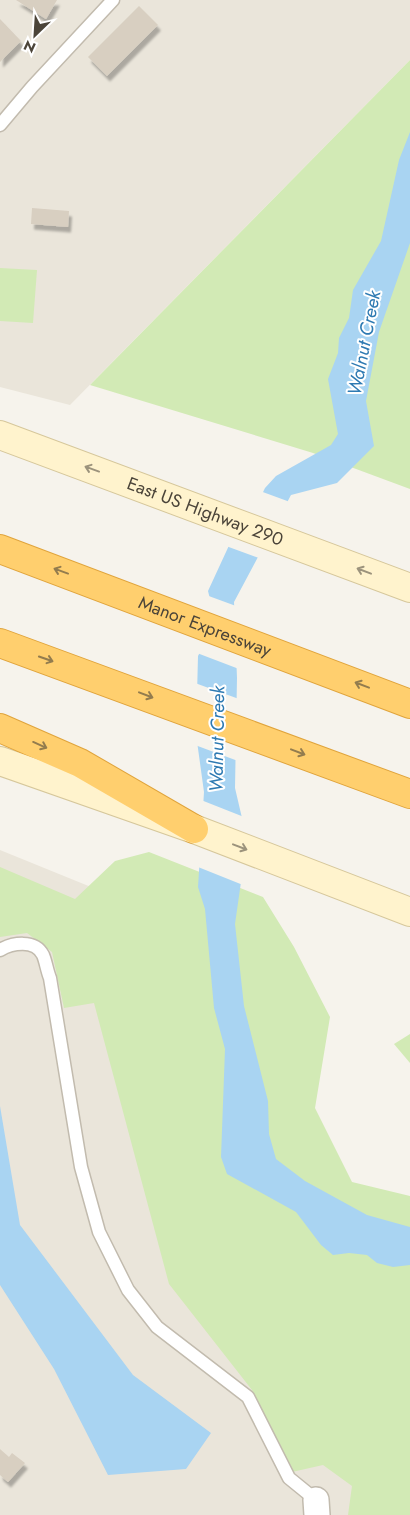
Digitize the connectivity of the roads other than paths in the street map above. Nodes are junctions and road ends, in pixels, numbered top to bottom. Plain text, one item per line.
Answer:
1 (113, 0) edge
2 (0, 126) edge
3 (0, 435) edge
4 (0, 549) edge
5 (410, 588) edge
6 (0, 643) edge
7 (409, 703) edge
8 (0, 728) edge
9 (0, 761) edge
10 (77, 775) junction
11 (405, 793) edge
12 (194, 829) joint
13 (402, 910) edge
14 (0, 950) edge
15 (316, 1508) edge

1 - 2 lane
5 -> 3 main road, East US Highway 290
7 -> 4 highway, Manor Expressway
6 -> 11 highway
8 -> 10 highway
9 - 10 main road
10 - 12 highway
12 -> 13 main road
14 - 15 lane

